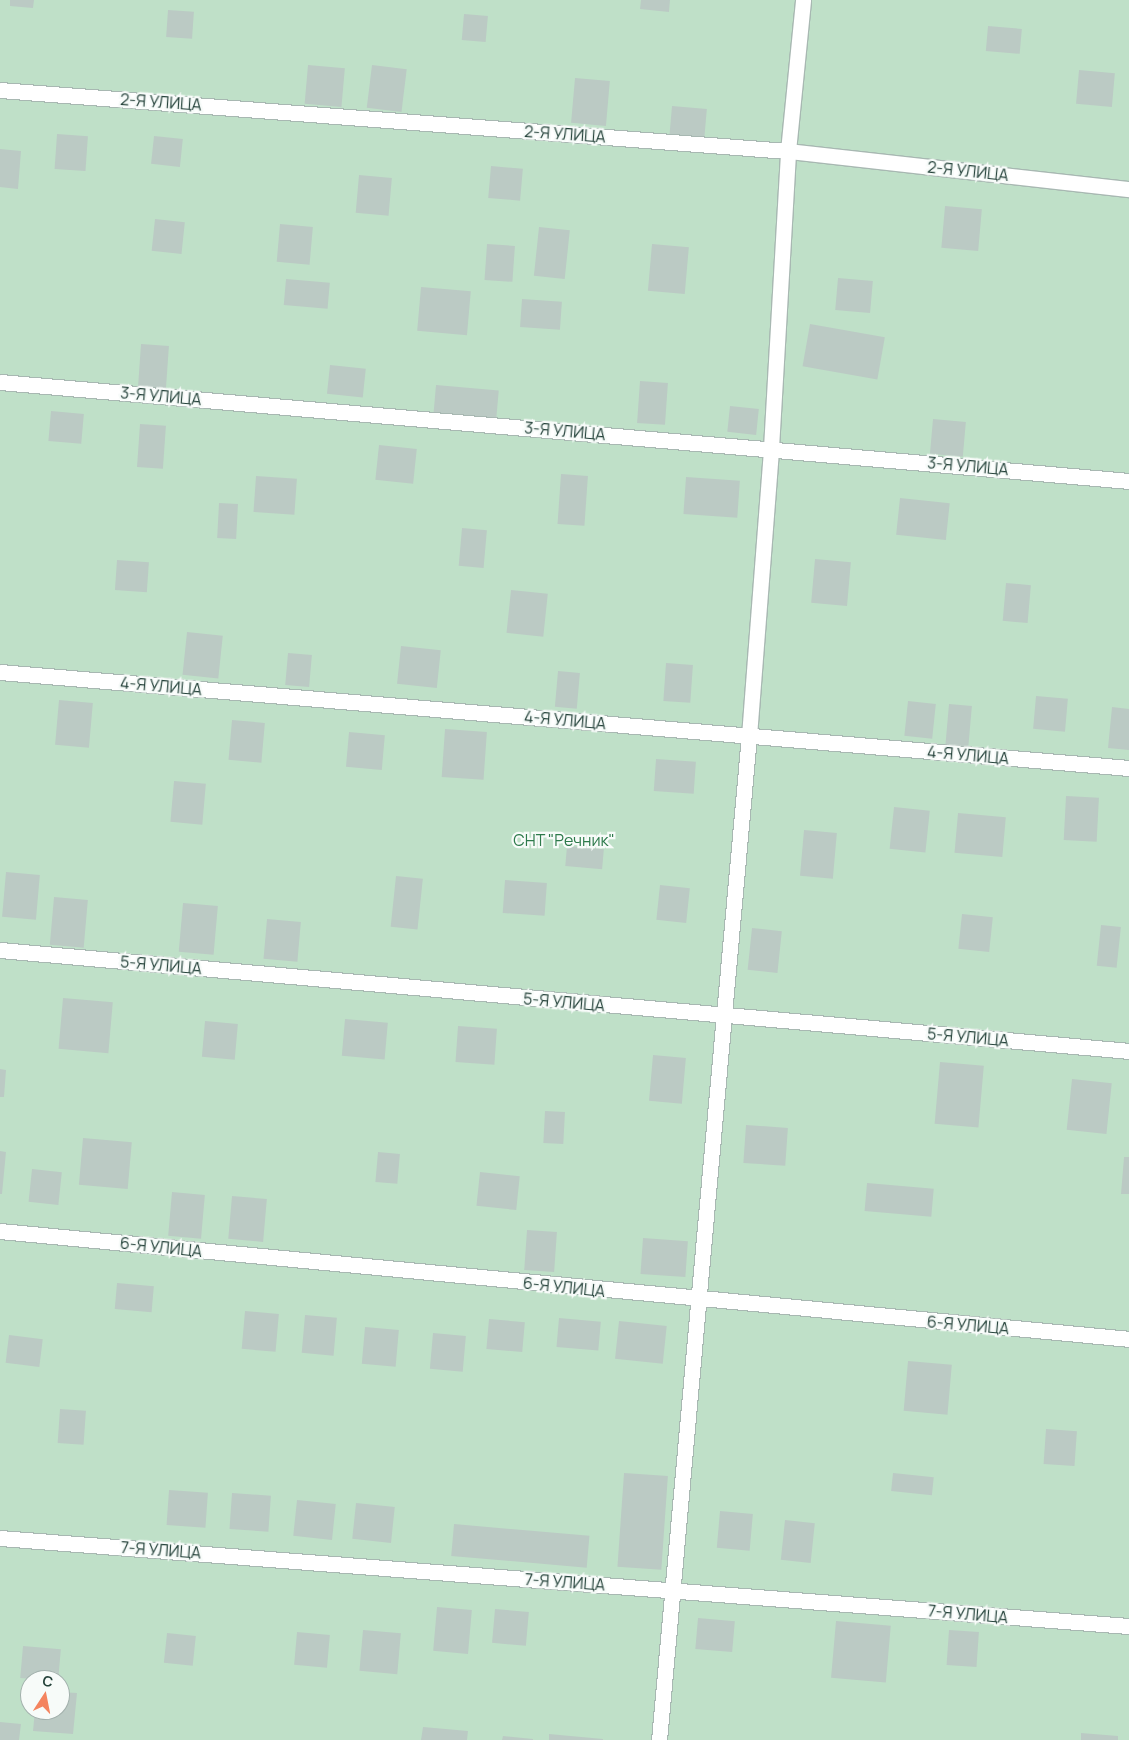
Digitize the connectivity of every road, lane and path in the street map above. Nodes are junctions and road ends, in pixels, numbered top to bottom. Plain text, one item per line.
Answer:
1 (803, 0) edge
2 (0, 90) edge
3 (788, 151) junction
4 (1129, 189) edge
5 (0, 382) edge
6 (771, 448) junction
7 (1129, 481) edge
8 (0, 672) edge
9 (749, 736) junction
10 (1129, 768) edge
11 (0, 950) edge
12 (724, 1016) junction
13 (1129, 1051) edge
14 (0, 1231) edge
15 (700, 1300) junction
16 (1129, 1339) edge
17 (0, 1538) edge
18 (674, 1591) junction
19 (1129, 1626) edge
20 (660, 1740) edge

1 - 3 street
2 - 3 street, 2-Я УЛИЦА
3 - 4 street, 2-Я УЛИЦА
3 - 6 street
5 - 6 street, 3-Я УЛИЦА
6 - 7 street, 3-Я УЛИЦА
6 - 9 street
8 - 9 street, 4-Я УЛИЦА
9 - 10 street, 4-Я УЛИЦА
9 - 12 street
11 - 12 street, 5-Я УЛИЦА
12 - 13 street, 5-Я УЛИЦА
12 - 15 street
14 - 15 street, 6-Я УЛИЦА
15 - 16 street, 6-Я УЛИЦА
15 - 18 street
17 - 18 street, 7-Я УЛИЦА
18 - 19 street, 7-Я УЛИЦА
18 - 20 street

